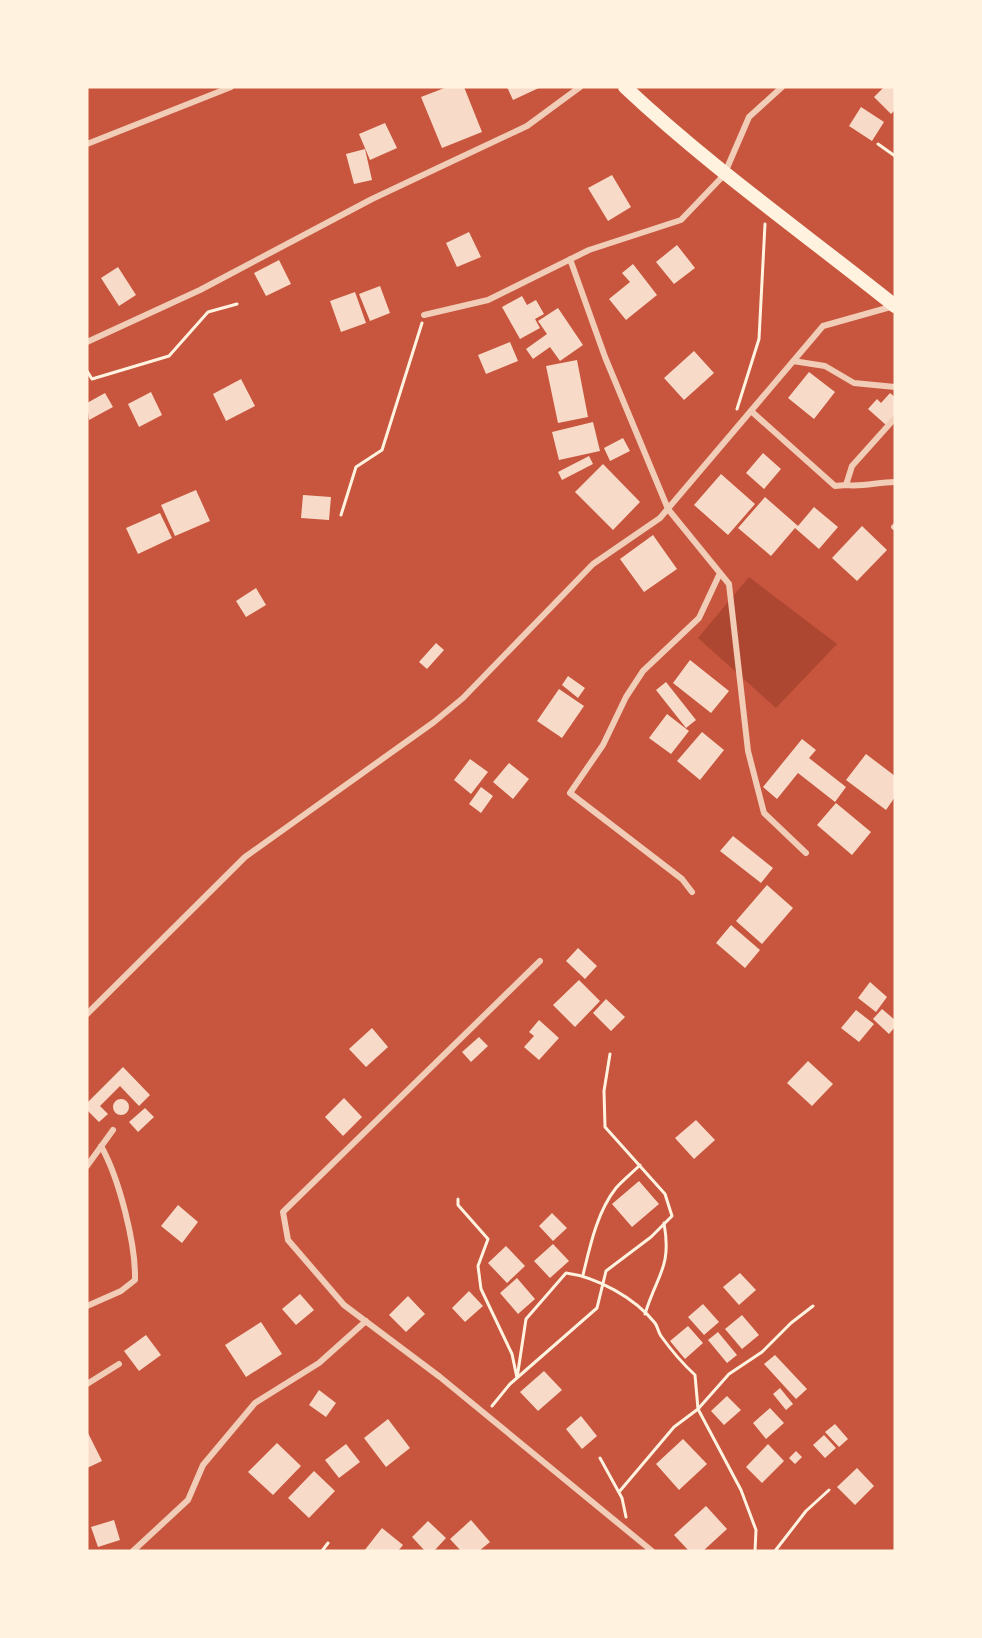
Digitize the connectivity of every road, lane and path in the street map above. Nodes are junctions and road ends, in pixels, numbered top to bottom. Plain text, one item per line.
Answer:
1 (231, 87) edge
2 (579, 87) edge
3 (626, 87) edge
4 (782, 87) edge
5 (87, 144) edge
6 (878, 144) dead end
7 (895, 156) edge
8 (724, 175) junction
9 (766, 203) junction
10 (570, 259) junction
11 (237, 304) dead end
12 (895, 306) edge
13 (424, 315) joint
14 (87, 342) edge
15 (793, 361) junction
16 (87, 371) edge
17 (895, 387) edge
18 (751, 411) junction
19 (895, 418) edge
20 (729, 436) junction
21 (895, 482) edge
22 (846, 485) junction
23 (668, 509) junction
24 (341, 515) dead end
25 (720, 573) junction
26 (806, 853) dead end
27 (692, 892) dead end
28 (540, 961) dead end
29 (87, 1014) edge
30 (610, 1054) dead end
31 (113, 1130) dead end
32 (102, 1146) junction
33 (640, 1165) junction
34 (87, 1166) edge
35 (458, 1199) dead end
36 (664, 1223) junction
37 (583, 1275) junction
38 (603, 1284) junction
39 (87, 1306) edge
40 (813, 1306) dead end
41 (645, 1314) junction
42 (366, 1321) junction
43 (119, 1364) dead end
44 (517, 1378) junction
45 (87, 1384) edge
46 (698, 1409) junction
47 (485, 1414) junction
48 (600, 1458) dead end
49 (829, 1490) dead end
50 (619, 1492) junction
51 (629, 1533) junction
52 (328, 1543) dead end
53 (133, 1551) edge
54 (322, 1551) edge
55 (652, 1551) edge
56 (755, 1551) edge
57 (775, 1551) edge

1 - 5 street
2 - 14 street
3 - 8 highway
4 - 8 street
6 - 7 path
8 - 9 highway
8 - 10 street
9 - 12 highway
9 - 20 path
10 - 13 street
10 - 23 street
11 - 16 path
12 - 15 street
13 - 24 path
15 - 17 street
15 - 18 street
18 - 20 street
18 - 22 street
19 - 22 street
20 - 23 street
21 - 22 street
23 - 25 street
23 - 29 street
25 - 26 street
25 - 27 street
28 - 42 street
30 - 33 path
31 - 32 street
32 - 34 street
32 - 39 street
33 - 36 path
33 - 37 path
35 - 44 path
36 - 38 path
36 - 41 path
37 - 38 path
37 - 44 path
38 - 41 path
38 - 44 path
40 - 46 path
41 - 46 path
42 - 47 street
42 - 53 street
43 - 45 street
44 - 47 path
46 - 50 path
46 - 56 path
47 - 51 street
48 - 50 path
49 - 57 path
50 - 51 path
51 - 55 street
52 - 54 path

